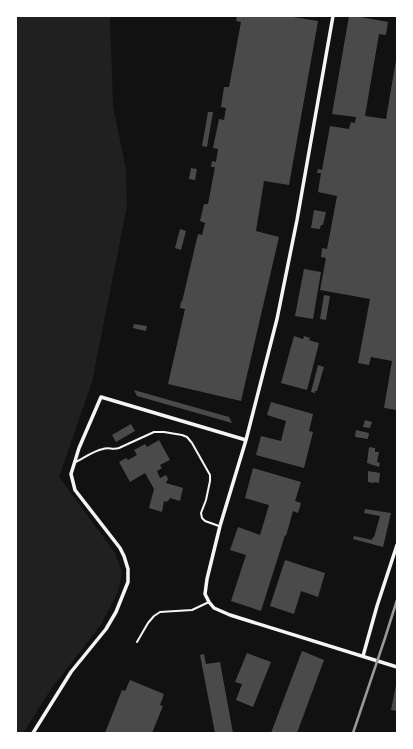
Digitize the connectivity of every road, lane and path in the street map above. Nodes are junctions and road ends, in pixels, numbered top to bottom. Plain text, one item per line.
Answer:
1 (333, 16) edge
2 (246, 440) junction
3 (74, 463) junction
4 (220, 526) junction
5 (397, 545) edge
6 (209, 602) junction
7 (137, 642) dead end
8 (363, 656) junction
9 (395, 666) edge
10 (33, 733) edge

1 - 2 street
2 - 3 street
2 - 4 street
3 - 4 lane
3 - 10 street
4 - 6 street
5 - 8 street
6 - 7 lane
6 - 8 street
8 - 9 street

